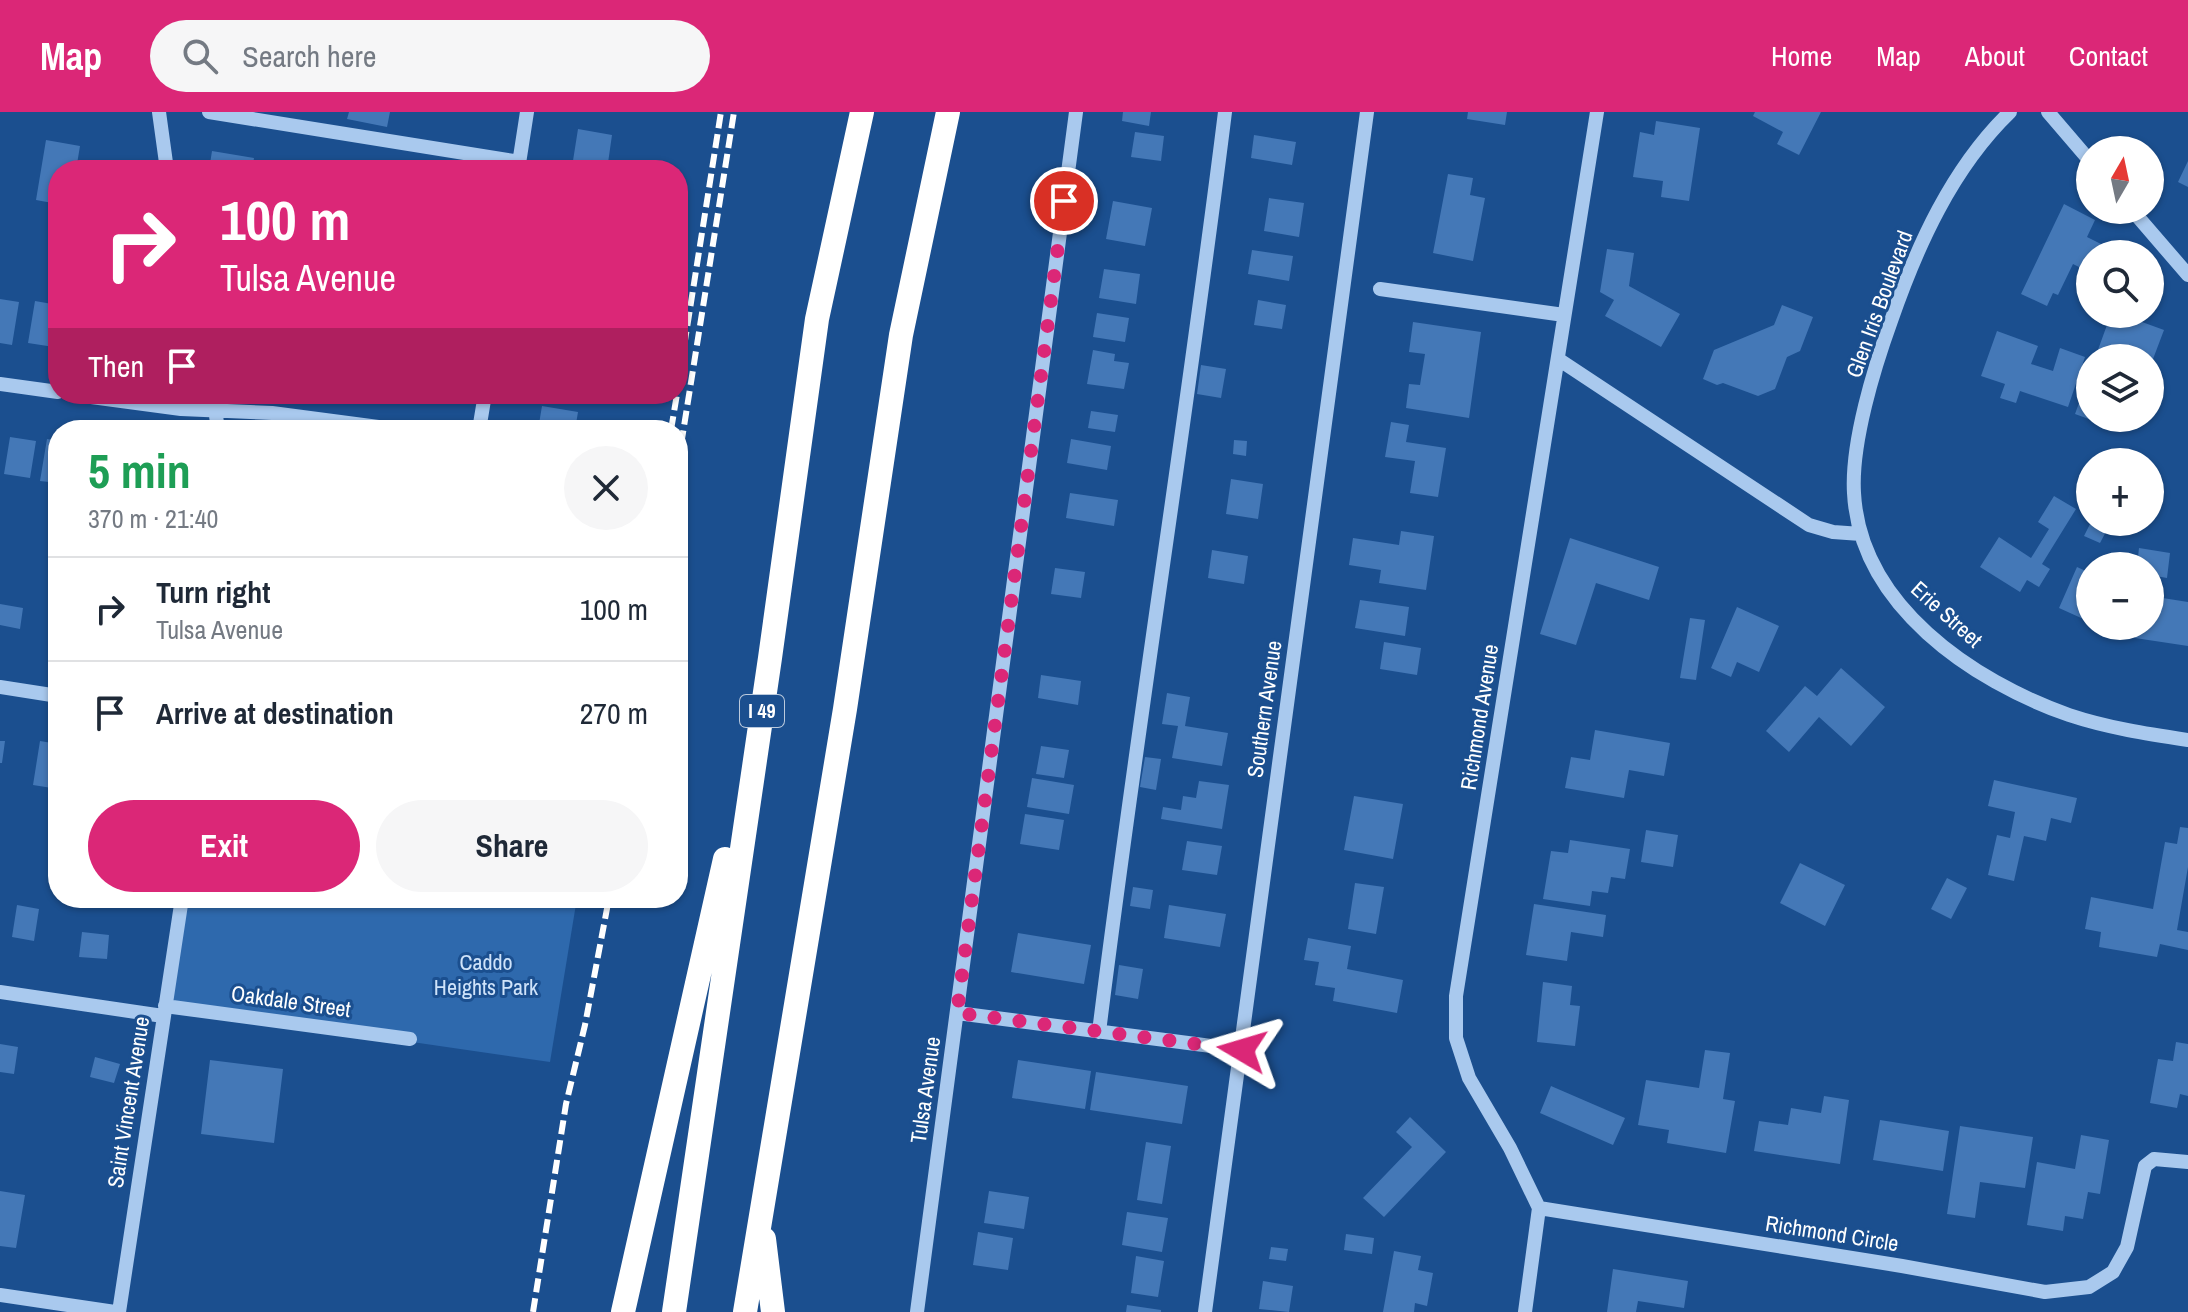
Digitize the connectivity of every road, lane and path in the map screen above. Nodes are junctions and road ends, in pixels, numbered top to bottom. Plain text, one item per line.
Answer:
1 (159, 112) edge
2 (209, 112) edge
3 (527, 112) edge
4 (862, 112) edge
5 (948, 112) edge
6 (1076, 112) edge
7 (1225, 112) edge
8 (1367, 112) edge
9 (1597, 112) edge
10 (2010, 112) edge
11 (2048, 112) edge
12 (2076, 145) edge
13 (166, 160) edge
14 (485, 160) edge
15 (520, 160) edge
16 (2144, 224) edge
17 (2188, 275) edge
18 (1380, 289) dead end
19 (1564, 315) junction
20 (1558, 359) junction
21 (0, 384) edge
22 (48, 391) edge
23 (151, 404) edge
24 (215, 404) edge
25 (217, 412) junction
26 (217, 420) edge
27 (325, 420) edge
28 (1861, 534) junction
29 (770, 658) junction
30 (0, 687) edge
31 (48, 694) edge
32 (2188, 740) edge
33 (180, 908) edge
34 (0, 992) edge
35 (164, 1011) junction
36 (957, 1013) junction
37 (1099, 1032) junction
38 (410, 1039) dead end
39 (1242, 1050) junction
40 (2188, 1162) edge
41 (1539, 1208) junction
42 (760, 1216) junction
43 (0, 1295) edge
44 (117, 1312) edge
45 (623, 1312) edge
46 (674, 1312) edge
47 (745, 1312) edge
48 (773, 1312) edge
49 (917, 1312) edge
50 (1205, 1312) edge
51 (1525, 1312) edge

1 - 13 street
2 - 14 street
3 - 15 street
4 - 29 highway, I 49
5 - 42 highway
6 - 36 street, Tulsa Avenue
7 - 37 street
8 - 39 street, Southern Avenue
9 - 19 street, Richmond Avenue
10 - 28 street, Glen Iris Boulevard
11 - 12 street
16 - 17 street
18 - 19 street
19 - 20 street, Richmond Avenue
20 - 28 street
20 - 41 street, Richmond Avenue
21 - 22 street
23 - 25 street
24 - 25 street
25 - 26 street
25 - 27 street
28 - 32 street, Erie Street
29 - 45 highway
29 - 46 highway, I 49
30 - 31 street
33 - 35 street, Saint Vincent Avenue
34 - 35 street, Oakdale Street
35 - 38 street, Oakdale Street
35 - 44 street, Saint Vincent Avenue
36 - 37 street
36 - 49 street, Tulsa Avenue
37 - 39 street
39 - 50 street, Southern Avenue
40 - 41 street, Richmond Circle
41 - 51 street
42 - 47 highway
42 - 48 highway
43 - 44 street

